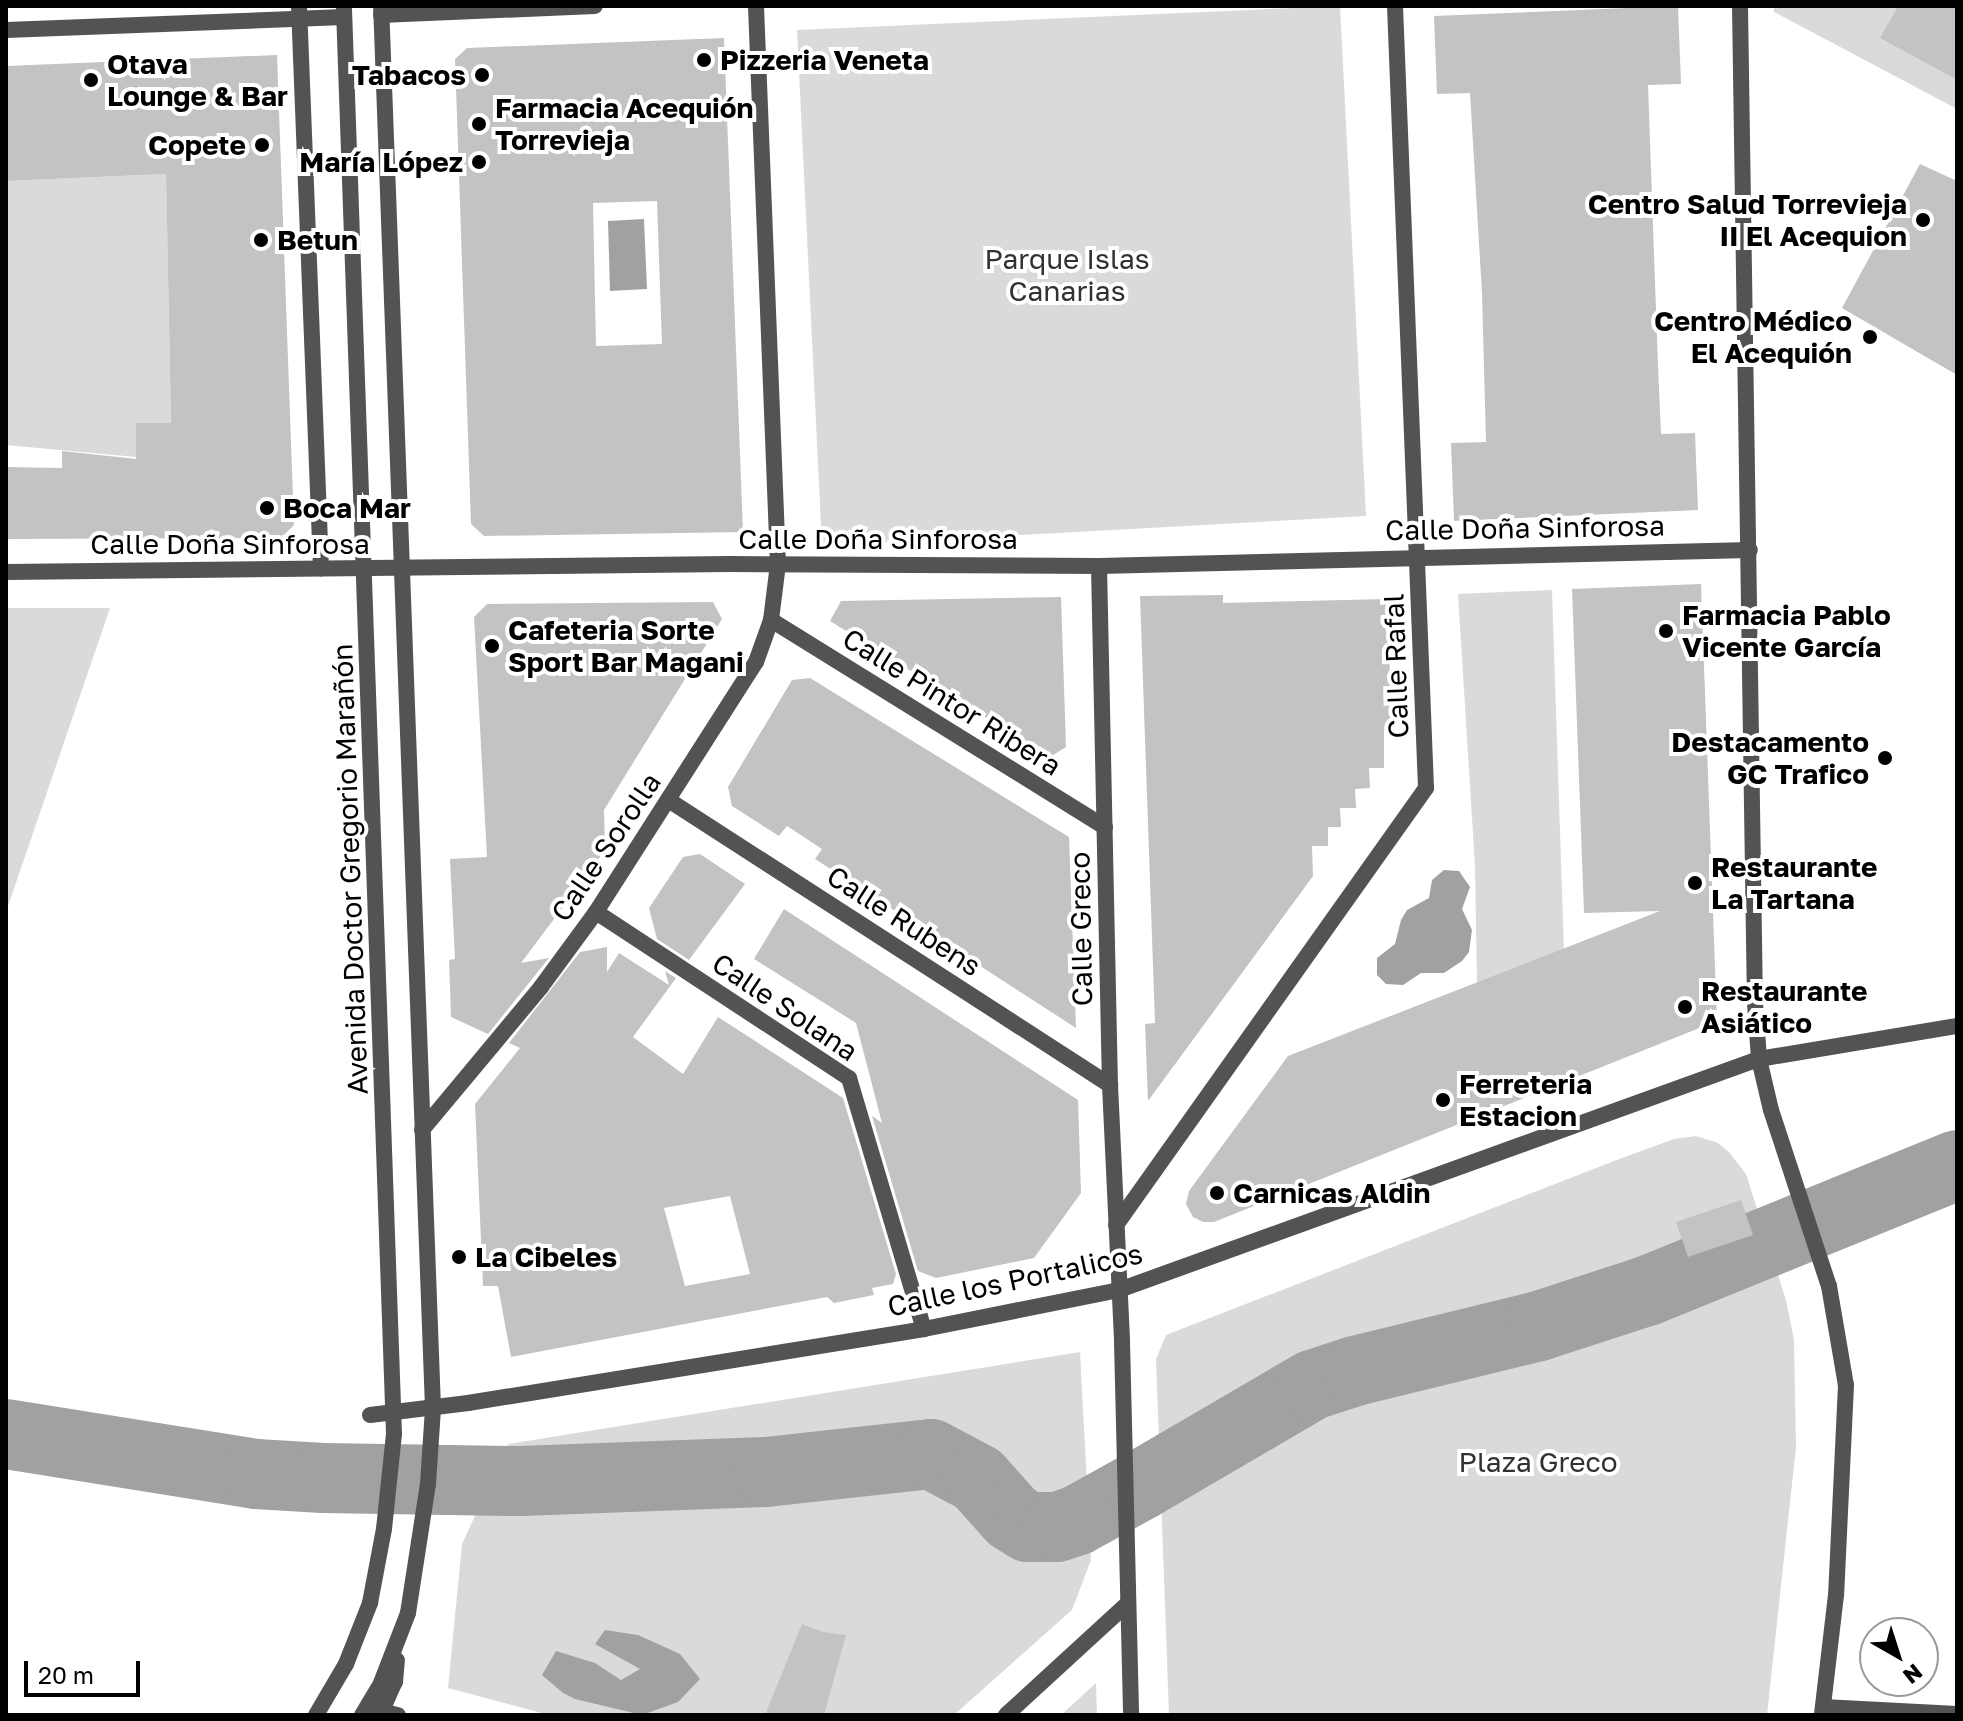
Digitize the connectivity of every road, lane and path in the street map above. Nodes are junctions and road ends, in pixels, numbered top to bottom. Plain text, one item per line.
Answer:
1 (595, 6) edge
2 (756, 6) edge
3 (1395, 6) edge
4 (1740, 6) edge
5 (344, 11) edge
6 (381, 11) edge
7 (299, 12) edge
8 (6, 30) edge
9 (1750, 550) junction
10 (1417, 556) junction
11 (778, 564) junction
12 (1099, 566) junction
13 (321, 569) junction
14 (364, 569) junction
15 (401, 569) junction
16 (6, 572) edge
17 (771, 620) junction
18 (670, 801) junction
19 (1105, 827) junction
20 (596, 912) junction
21 (1957, 1026) edge
22 (1759, 1059) junction
23 (1110, 1085) junction
24 (422, 1130) junction
25 (1116, 1225) junction
26 (1119, 1290) junction
27 (924, 1329) junction
28 (433, 1408) junction
29 (394, 1412) junction
30 (370, 1415) dead end
31 (1127, 1596) junction
32 (1822, 1711) edge
33 (378, 1713) edge
34 (1957, 1714) edge
35 (316, 1715) edge
36 (1006, 1715) edge
37 (1131, 1715) edge

1 - 6 street
2 - 11 street, Calle Sorolla
3 - 10 street, Calle Rafal
4 - 9 street
5 - 7 street
5 - 14 street, Avenida Doctor Gregorio Marañón
6 - 15 street
7 - 8 street
7 - 13 street
9 - 10 street, Calle Doña Sinforosa
9 - 22 street
10 - 12 street, Calle Doña Sinforosa
10 - 25 street, Calle Rafal
11 - 12 street, Calle Doña Sinforosa
11 - 15 street, Calle Doña Sinforosa
11 - 17 street, Calle Sorolla
12 - 19 street, Calle Greco
13 - 14 street, Calle Doña Sinforosa
13 - 16 street, Calle Doña Sinforosa
14 - 15 street, Calle Doña Sinforosa
14 - 29 street, Avenida Doctor Gregorio Marañón
15 - 24 street
17 - 18 street, Calle Sorolla
17 - 19 street, Calle Pintor Ribera
18 - 20 street, Calle Sorolla
18 - 23 street, Calle Rubens
19 - 23 street, Calle Greco
20 - 24 street, Calle Sorolla
20 - 27 street, Calle Solana
21 - 22 street, Calle los Portalicos
22 - 26 street, Calle los Portalicos
22 - 32 street
23 - 25 street, Calle Greco
24 - 28 street
25 - 26 street, Calle Greco
26 - 27 street, Calle los Portalicos
26 - 31 street
27 - 28 street, Calle los Portalicos
28 - 29 street, Calle los Portalicos
28 - 33 street
29 - 30 street, Calle los Portalicos
29 - 35 street, Avenida Doctor Gregorio Marañón
31 - 36 street
31 - 37 street
32 - 34 street

